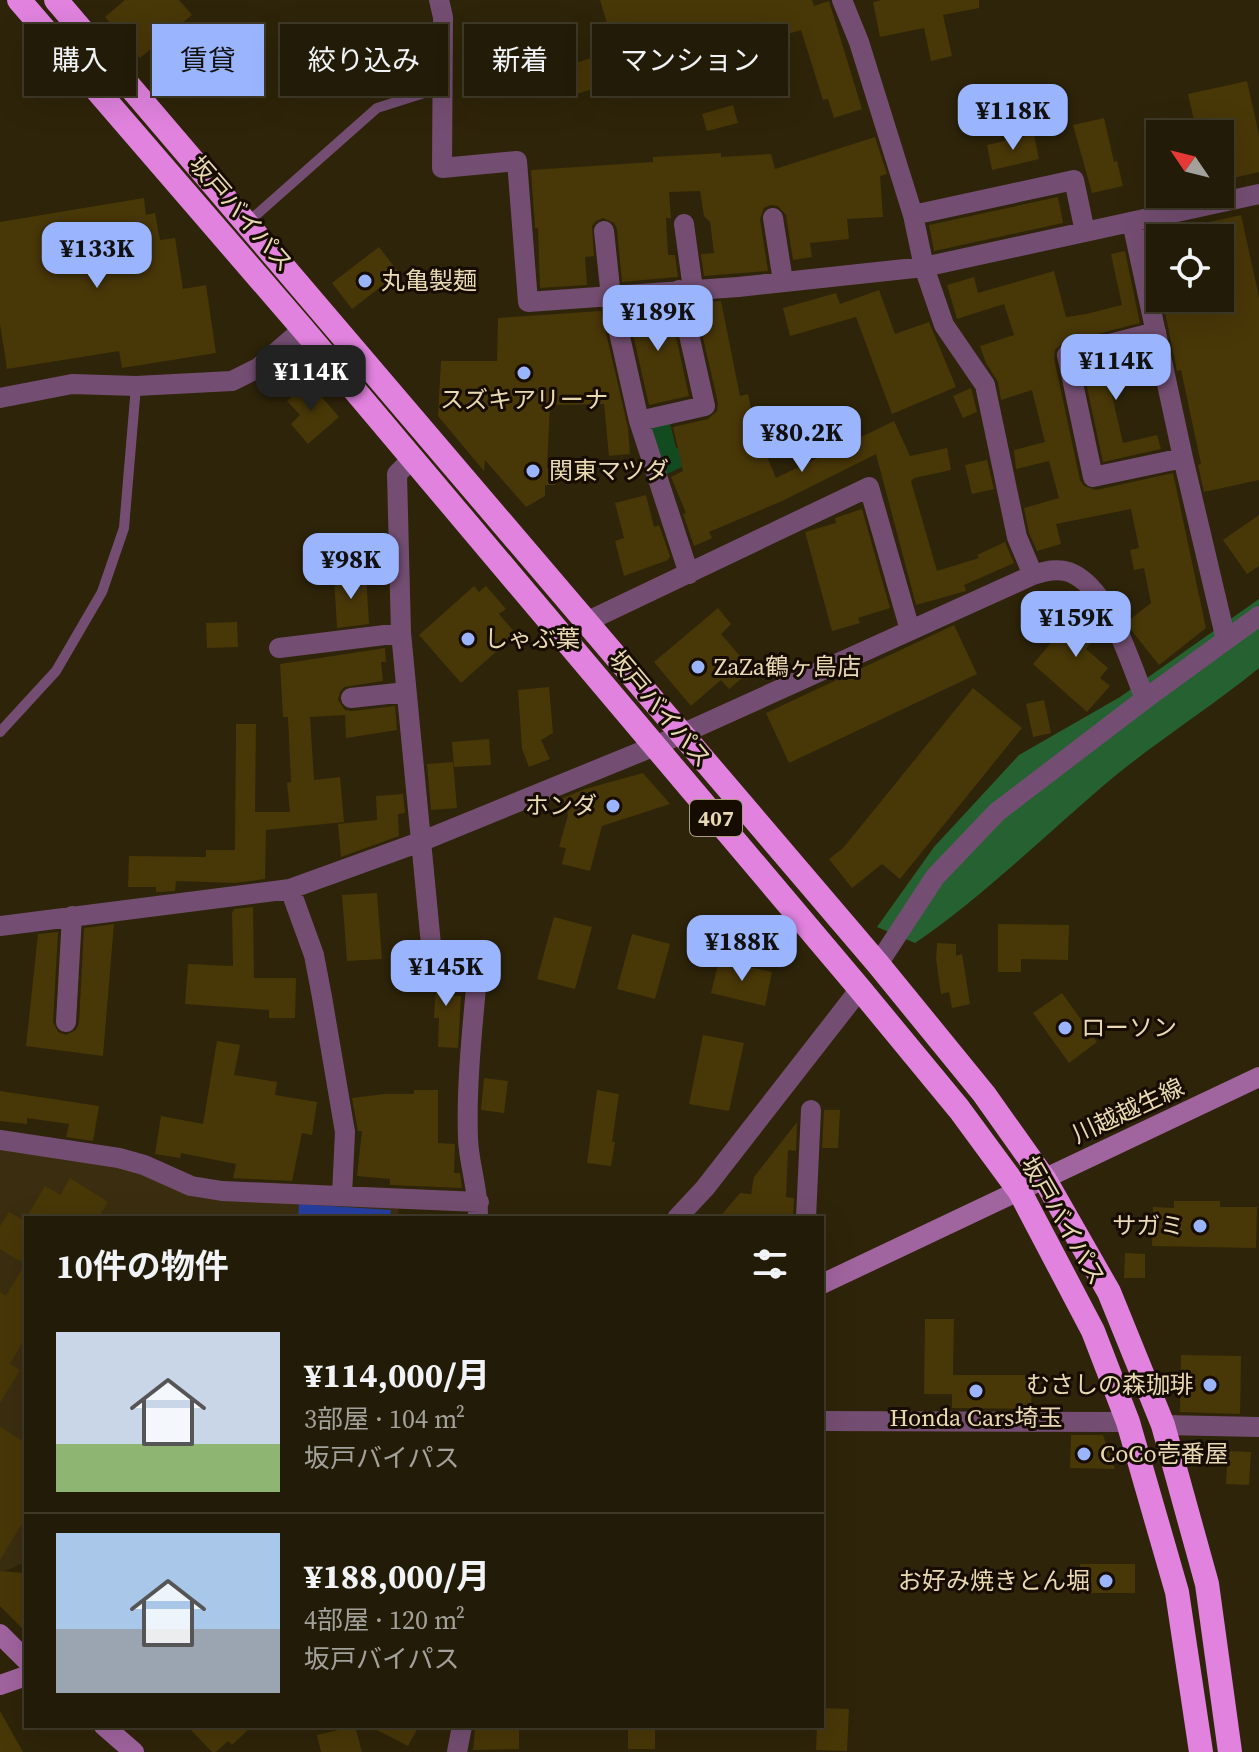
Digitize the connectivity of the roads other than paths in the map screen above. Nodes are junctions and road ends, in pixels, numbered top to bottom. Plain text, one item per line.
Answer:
1 (19, 0) edge
2 (56, 0) edge
3 (439, 0) edge
4 (842, 0) edge
5 (443, 24) edge
6 (415, 96) edge
7 (443, 96) edge
8 (1259, 194) edge
9 (913, 215) junction
10 (773, 218) dead end
11 (1132, 222) junction
12 (247, 223) junction
13 (684, 224) dead end
14 (604, 231) dead end
15 (1085, 232) junction
16 (924, 267) junction
17 (783, 281) junction
18 (686, 290) junction
19 (611, 297) junction
20 (303, 329) junction
21 (1156, 332) junction
22 (136, 386) junction
23 (0, 398) edge
24 (639, 421) junction
25 (1183, 458) junction
26 (412, 459) junction
27 (689, 574) junction
28 (1033, 575) junction
29 (1259, 616) edge
30 (588, 621) junction
31 (910, 630) junction
32 (401, 633) junction
33 (1226, 640) junction
34 (279, 648) dead end
35 (406, 692) junction
36 (351, 698) dead end
37 (1145, 699) junction
38 (0, 732) edge
39 (682, 734) junction
40 (655, 746) junction
41 (420, 842) junction
42 (290, 889) junction
43 (72, 916) junction
44 (0, 926) edge
45 (878, 964) junction
46 (860, 989) junction
47 (66, 1022) dead end
48 (1259, 1077) edge
49 (811, 1110) dead end
50 (0, 1140) edge
51 (1045, 1180) junction
52 (1020, 1192) junction
53 (342, 1195) junction
54 (478, 1210) edge
55 (679, 1216) edge
56 (806, 1216) edge
57 (824, 1283) edge
58 (824, 1421) edge
59 (1128, 1422) junction
60 (1163, 1425) junction
61 (1259, 1427) edge
62 (0, 1634) edge
63 (24, 1658) edge
64 (24, 1677) edge
65 (0, 1685) edge
66 (106, 1728) edge
67 (462, 1728) edge
68 (134, 1752) edge
69 (457, 1752) edge
70 (1201, 1752) edge
71 (1230, 1752) edge

1 - 20 highway, 坂戸バイパス / 407
2 - 12 highway, 坂戸バイパス / 407
3 - 5 street
4 - 9 street
6 - 12 lane
7 - 19 street
8 - 11 street
9 - 15 street
9 - 16 street
10 - 17 street
11 - 15 street
11 - 21 street
12 - 30 highway, 坂戸バイパス / 407
13 - 18 street
14 - 19 street
15 - 16 street
16 - 17 street
16 - 28 street
17 - 18 street
18 - 19 street
18 - 24 street
19 - 24 street
20 - 22 street
20 - 26 highway, 坂戸バイパス / 407
21 - 25 street
21 - 25 street
22 - 23 street
22 - 38 lane
24 - 27 street
25 - 33 street
26 - 32 street
26 - 40 highway, 坂戸バイパス / 407
27 - 30 street
27 - 31 street
28 - 31 street
28 - 37 street
29 - 33 street
30 - 39 highway, 坂戸バイパス / 407
31 - 39 street
32 - 34 street
32 - 35 street
33 - 37 street
35 - 36 street
35 - 41 street
37 - 45 street
39 - 40 street
39 - 45 highway, 坂戸バイパス / 407
40 - 41 street
40 - 46 highway, 坂戸バイパス / 407
41 - 42 street
41 - 54 street
42 - 43 street
42 - 53 street
43 - 44 street
43 - 47 street
45 - 51 highway, 坂戸バイパス / 407
46 - 52 highway, 坂戸バイパス / 407
46 - 55 street
48 - 51 main road, 川越越生線
49 - 56 street
50 - 53 street
51 - 52 main road, 川越越生線
51 - 60 highway, 坂戸バイパス / 407
52 - 57 main road, 川越越生線
52 - 59 highway, 坂戸バイパス / 407
53 - 54 street
58 - 59 street
59 - 70 highway, 坂戸バイパス / 407
60 - 61 street
60 - 71 highway, 坂戸バイパス / 407
62 - 63 main road
64 - 65 main road
66 - 68 main road
67 - 69 street

